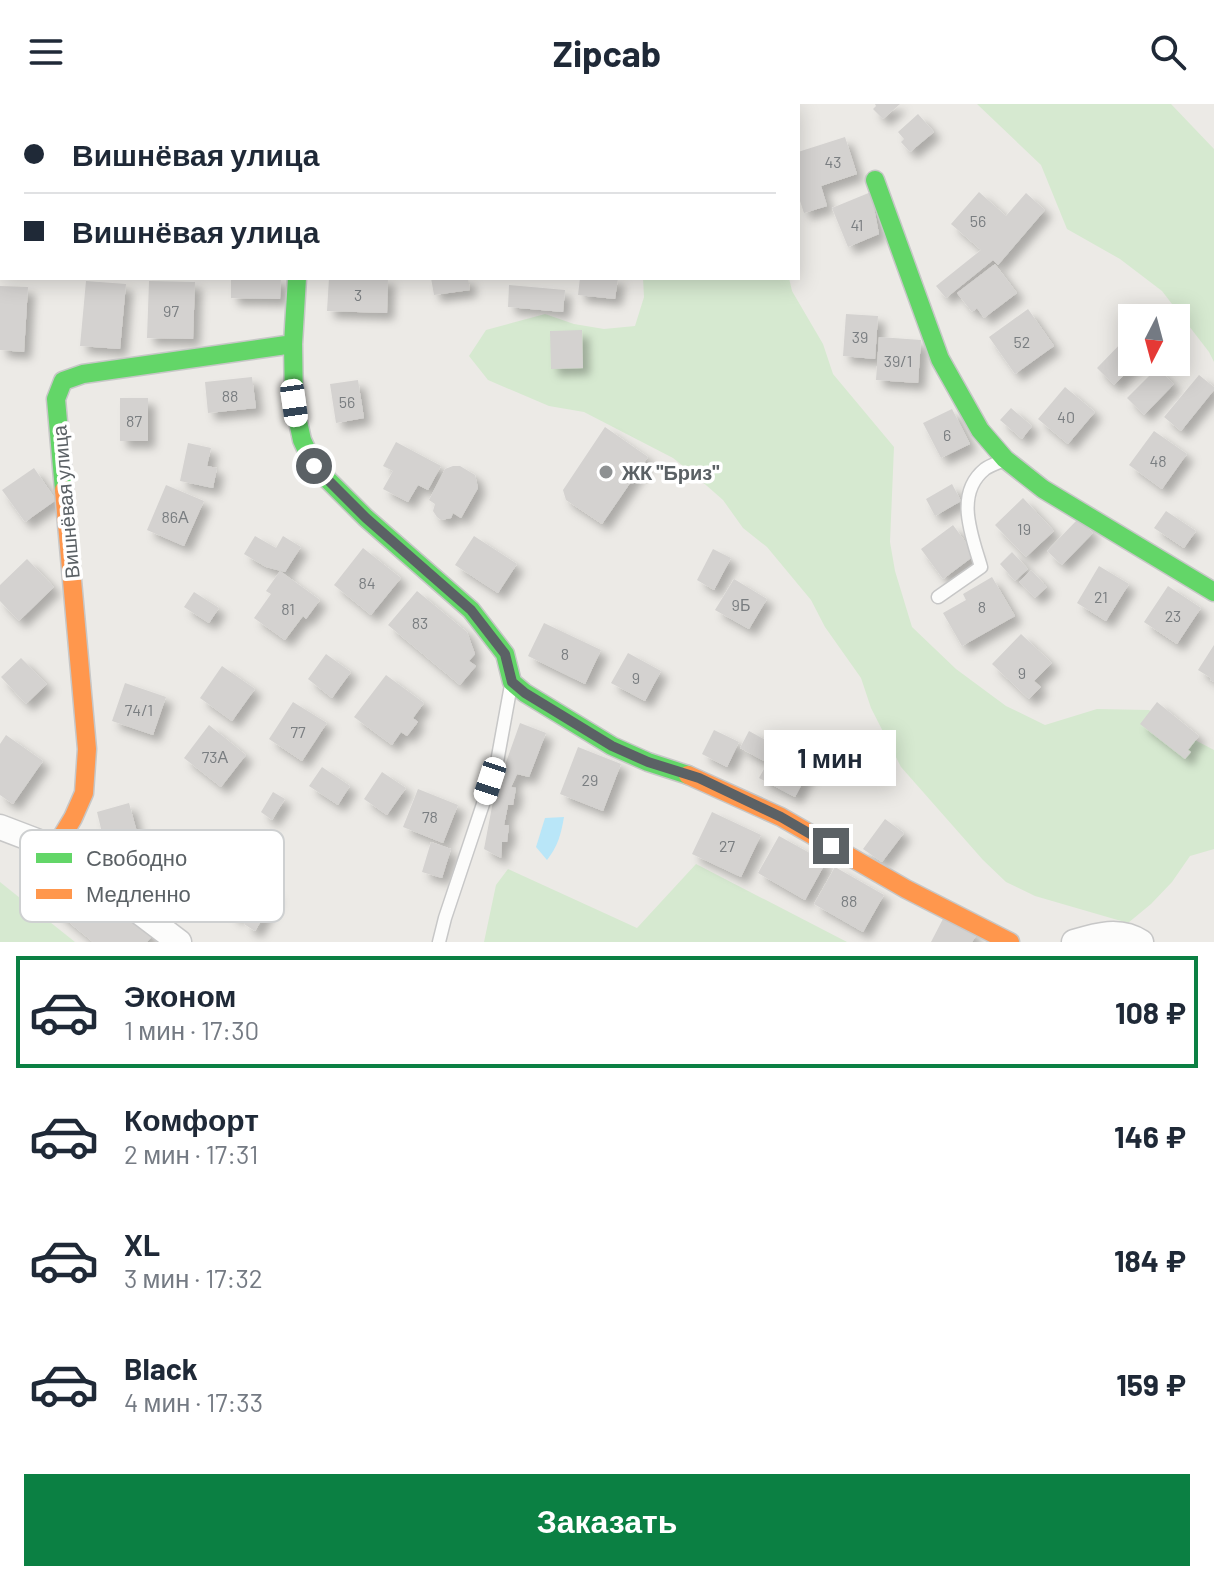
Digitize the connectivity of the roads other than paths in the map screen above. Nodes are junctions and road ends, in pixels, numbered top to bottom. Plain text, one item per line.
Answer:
1 (875, 180) dead end
2 (297, 280) edge
3 (293, 344) junction
4 (1005, 459) junction
5 (1214, 592) edge
6 (938, 597) dead end
7 (512, 682) junction
8 (0, 827) edge
9 (66, 830) edge
10 (20, 835) edge
11 (153, 922) edge
12 (440, 940) edge
13 (179, 942) edge
14 (1010, 942) edge
15 (1074, 942) edge
16 (1141, 942) edge

1 - 4 street
2 - 3 street
3 - 7 street
3 - 9 street, Вишнёвая улица
4 - 5 street
4 - 6 lane
7 - 12 lane
7 - 14 street
8 - 10 street
11 - 13 street
15 - 16 street

